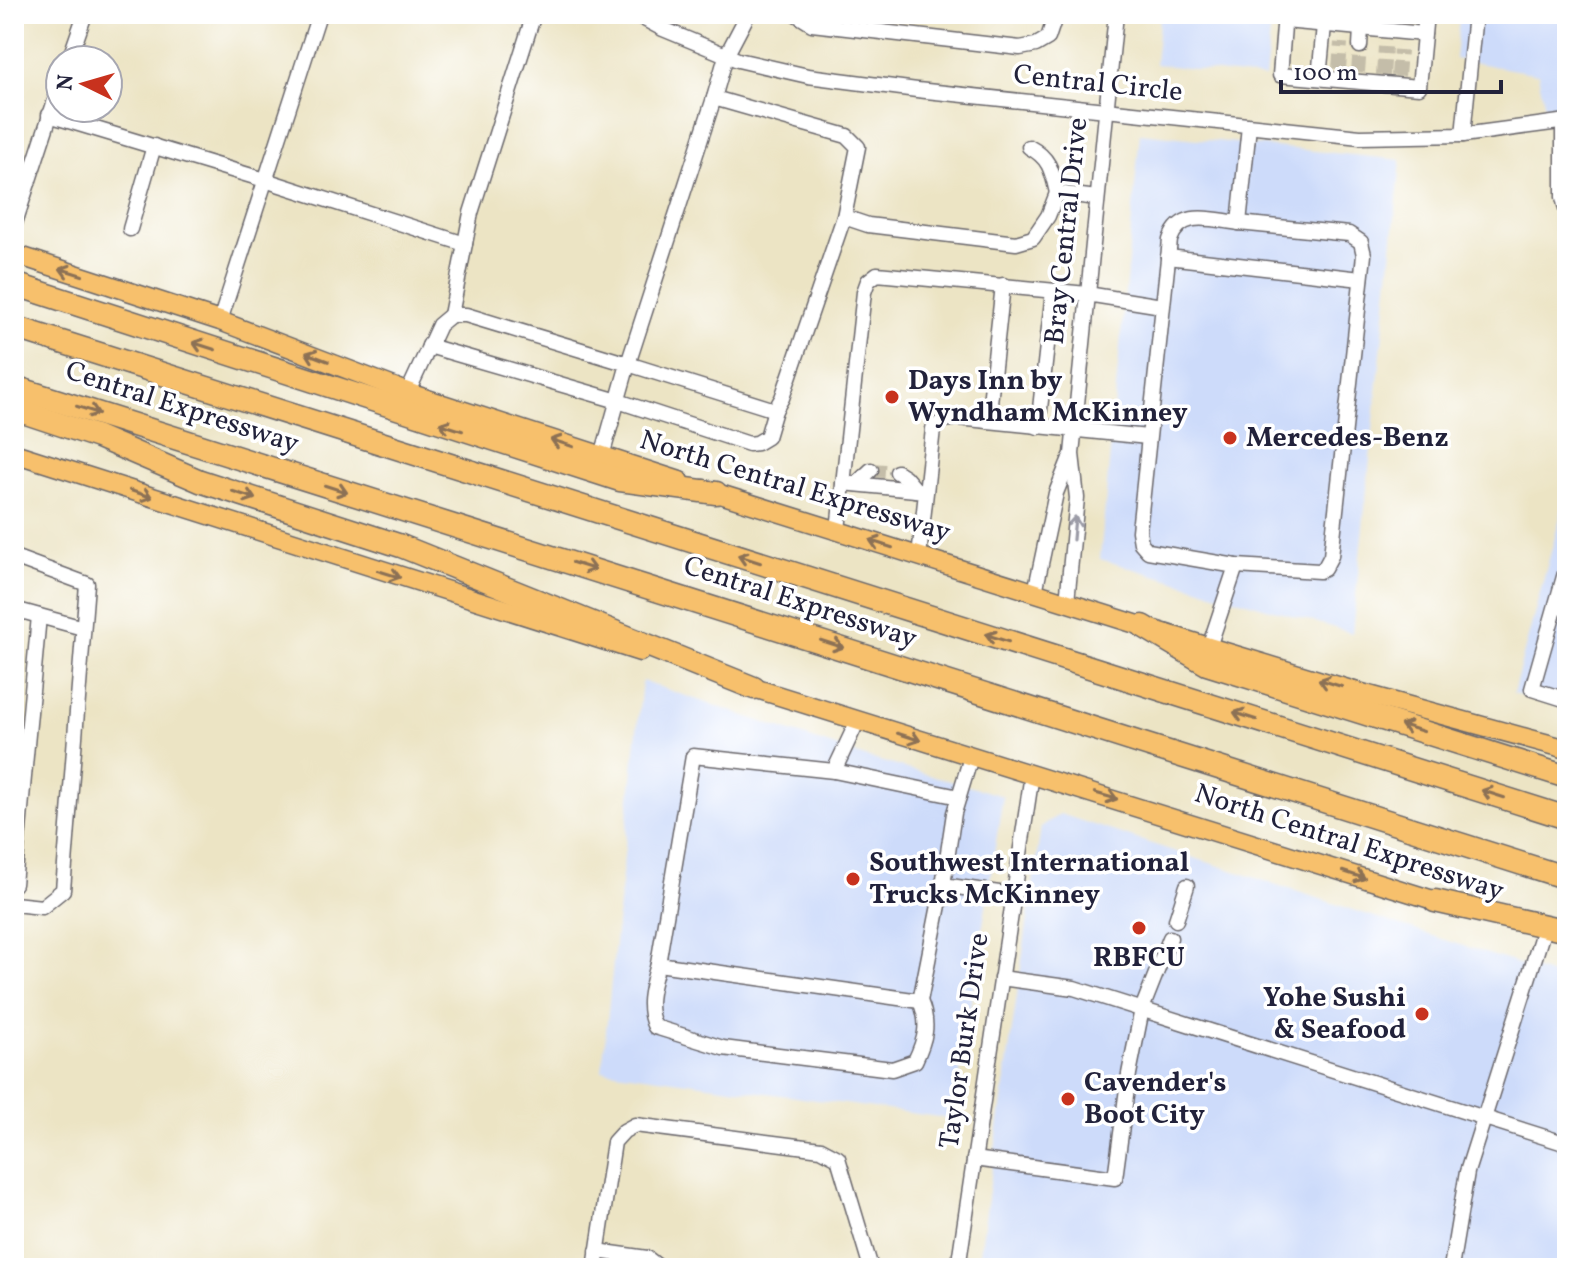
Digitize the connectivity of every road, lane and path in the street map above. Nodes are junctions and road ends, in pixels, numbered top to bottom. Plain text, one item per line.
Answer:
1 (85, 14) edge
2 (319, 14) edge
3 (534, 14) edge
4 (635, 14) edge
5 (748, 14) edge
6 (796, 14) edge
7 (1056, 14) edge
8 (1116, 14) edge
9 (1426, 14) edge
10 (1475, 14) edge
11 (1285, 18) edge
12 (1324, 25) junction
13 (1342, 26) junction
14 (1361, 28) junction
15 (1394, 31) junction
16 (1424, 34) junction
17 (1341, 43) tunnel mouth
18 (75, 44) edge
19 (1360, 46) tunnel mouth
20 (1393, 48) tunnel mouth
21 (726, 56) junction
22 (1319, 78) junction
23 (714, 98) junction
24 (1105, 111) junction
25 (1565, 121) edge
26 (46, 124) edge
27 (79, 124) edge
28 (1249, 126) junction
29 (1463, 135) junction
30 (154, 146) junction
31 (1029, 147) dead end
32 (1565, 174) edge
33 (265, 180) junction
34 (1057, 193) junction
35 (1097, 198) junction
36 (1567, 213) edge
37 (844, 217) junction
38 (1239, 223) junction
39 (14, 226) edge
40 (130, 229) dead end
41 (465, 244) junction
42 (14, 254) edge
43 (1168, 257) junction
44 (1361, 279) junction
45 (14, 284) edge
46 (1003, 285) junction
47 (1053, 291) junction
48 (1087, 294) junction
49 (1162, 306) junction
50 (451, 315) junction
51 (220, 321) junction
52 (14, 327) edge
53 (429, 346) junction
54 (628, 364) junction
55 (14, 387) edge
56 (408, 392) junction
57 (618, 401) junction
58 (14, 409) edge
59 (775, 410) junction
60 (988, 421) junction
61 (1038, 427) junction
62 (1074, 431) junction
63 (1148, 437) junction
64 (14, 453) edge
65 (1072, 454) junction
66 (602, 456) junction
67 (871, 470) tunnel mouth
68 (897, 472) tunnel mouth
69 (849, 484) junction
70 (921, 490) junction
71 (716, 493) junction
72 (838, 530) junction
73 (919, 556) junction
74 (14, 557) edge
75 (1236, 566) junction
76 (1566, 571) edge
77 (1035, 592) junction
78 (1067, 602) junction
79 (14, 609) edge
80 (39, 616) junction
81 (1143, 626) junction
82 (83, 628) junction
83 (1209, 647) junction
84 (754, 688) junction
85 (1567, 700) edge
86 (858, 720) junction
87 (1567, 749) edge
88 (971, 757) junction
89 (834, 771) junction
90 (1032, 774) junction
91 (1567, 777) edge
92 (959, 797) junction
93 (1567, 818) edge
94 (1567, 878) edge
95 (14, 884) edge
96 (943, 885) junction
97 (1187, 886) dead end
98 (1013, 895) junction
99 (1435, 901) junction
100 (14, 904) edge
101 (1176, 920) dead end
102 (1567, 931) edge
103 (1542, 935) junction
104 (1170, 938) dead end
105 (1567, 943) edge
106 (658, 964) junction
107 (1001, 978) junction
108 (920, 1001) junction
109 (1142, 1009) junction
110 (1485, 1118) junction
111 (1567, 1144) edge
112 (974, 1159) junction
113 (597, 1251) junction
114 (595, 1268) edge
115 (660, 1268) edge
116 (871, 1268) edge
117 (958, 1268) edge
118 (1451, 1268) edge

1 - 18 street
2 - 33 street
3 - 41 street
4 - 21 street, Central Circle
5 - 21 street
6 - 7 street
8 - 24 street, Bray Central Drive
9 - 16 street
10 - 29 street
11 - 12 street
11 - 22 street
12 - 13 street
12 - 22 street
13 - 14 street
13 - 17 street
14 - 15 street
14 - 19 street
15 - 16 street
15 - 20 street
16 - 22 street
21 - 23 street
21 - 24 street, Central Circle
23 - 37 street
23 - 54 street
24 - 28 street, Central Circle
24 - 35 street, Bray Central Drive
25 - 29 street, Central Circle
25 - 32 street
26 - 39 street
27 - 30 street
28 - 29 street, Central Circle
28 - 38 street
30 - 33 street
30 - 40 street
31 - 34 street
32 - 36 street
33 - 41 street
33 - 51 street
34 - 35 street
34 - 37 street
35 - 48 street, Bray Central Drive
37 - 59 street
38 - 43 street
38 - 44 street
41 - 50 street
51 -> 42 main road, North Central Expressway
43 - 44 street
43 - 49 street
44 - 75 street
71 -> 45 highway
46 - 47 street
46 - 60 street
46 - 69 street
47 - 48 street
47 - 61 street
48 - 49 street
48 - 62 street, Bray Central Drive
49 - 63 street
50 - 53 street
50 - 54 street
56 -> 51 main road, North Central Expressway
93 -> 52 highway, Central Expressway
53 - 56 street
53 - 57 street
54 - 57 street
54 - 59 street
55 -> 94 highway, Central Expressway
66 -> 56 main road, North Central Expressway
57 - 59 street
57 - 66 street
58 -> 84 highway
60 - 61 street
60 - 70 street
61 - 62 street
62 - 63 street
62 - 65 street, Bray Central Drive
63 - 75 street
64 -> 84 main road, North Central Expressway
65 - 77 street, Bray Central Drive
78 -> 65 street, Bray Central Drive
66 - 71 main road, North Central Expressway
67 - 69 street
68 - 70 street
69 - 70 street
69 - 72 street
70 - 73 street
71 - 72 main road, North Central Expressway
73 -> 72 main road, North Central Expressway
73 - 77 main road, North Central Expressway
74 - 82 street
75 - 83 street
76 - 85 street
77 - 78 main road, North Central Expressway
78 - 81 main road, North Central Expressway
79 - 80 street
80 - 82 street
80 - 95 street
81 - 83 main road, North Central Expressway
91 -> 81 highway
82 - 100 street
87 -> 83 main road, North Central Expressway
84 - 86 main road, North Central Expressway
86 -> 88 main road, North Central Expressway
86 - 89 street
88 - 90 main road, North Central Expressway
88 - 92 street
89 - 92 street
89 - 106 street
90 - 98 street, Taylor Burk Drive
90 -> 99 main road, North Central Expressway
92 - 96 street
96 - 98 street
96 - 108 street
97 - 101 street
98 - 107 street, Taylor Burk Drive
99 - 102 highway
99 - 103 main road, North Central Expressway
103 - 105 main road, North Central Expressway
103 - 110 street
104 - 109 street
106 - 108 street
106 - 108 street
107 - 109 street
107 - 112 street, Taylor Burk Drive
109 - 110 street
109 - 112 street
110 - 111 street
110 - 118 street
112 - 117 street, Taylor Burk Drive
113 - 114 street
113 - 115 street
113 - 116 street

